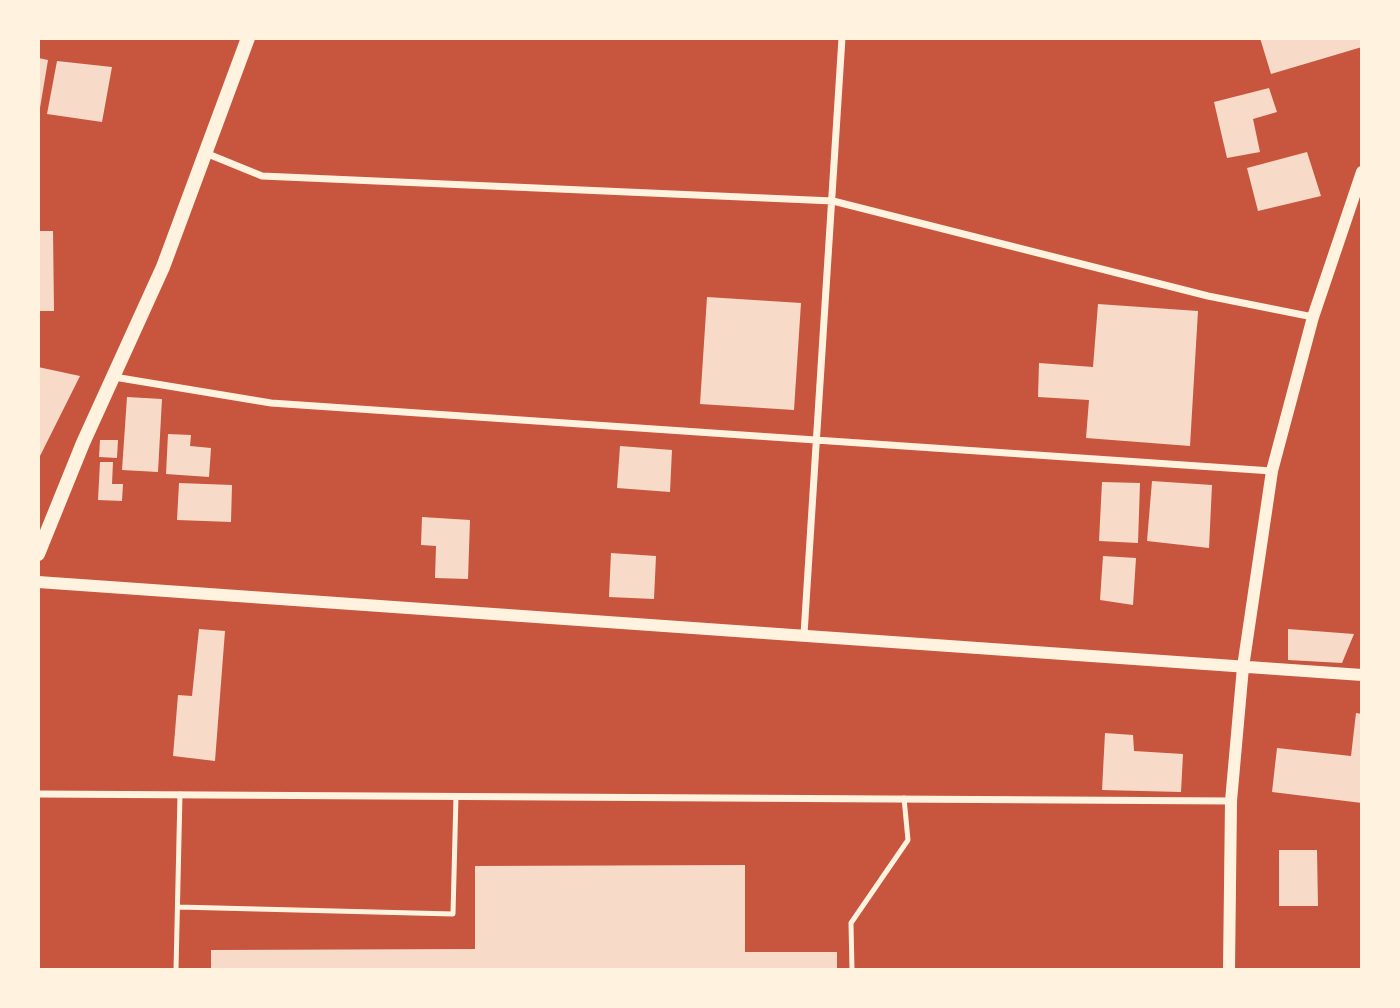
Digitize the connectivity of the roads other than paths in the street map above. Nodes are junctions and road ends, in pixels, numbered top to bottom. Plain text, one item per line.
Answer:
1 (248, 38) edge
2 (842, 38) edge
3 (208, 154) junction
4 (1362, 172) edge
5 (833, 201) junction
6 (1313, 317) junction
7 (114, 377) junction
8 (816, 440) junction
9 (1272, 471) junction
10 (38, 554) edge
11 (38, 582) edge
12 (804, 634) junction
13 (1243, 667) junction
14 (1362, 675) edge
15 (38, 794) edge
16 (180, 794) junction
17 (456, 796) junction
18 (904, 799) junction
19 (1231, 801) junction
20 (178, 907) junction
21 (176, 970) edge
22 (852, 970) edge
23 (1229, 970) edge

1 - 3 main road
2 - 5 street
3 - 5 street
3 - 7 main road
4 - 6 street
5 - 6 street
5 - 8 street
6 - 9 street
7 - 8 street
7 - 10 main road
8 - 9 street
8 - 12 street
9 - 13 street
11 - 12 street
12 - 13 street
13 - 14 street
13 - 19 street
15 - 16 street
16 - 17 street
16 - 20 lane
17 - 18 street
17 - 20 lane
18 - 19 street
18 - 22 lane
19 - 23 street
20 - 21 lane

